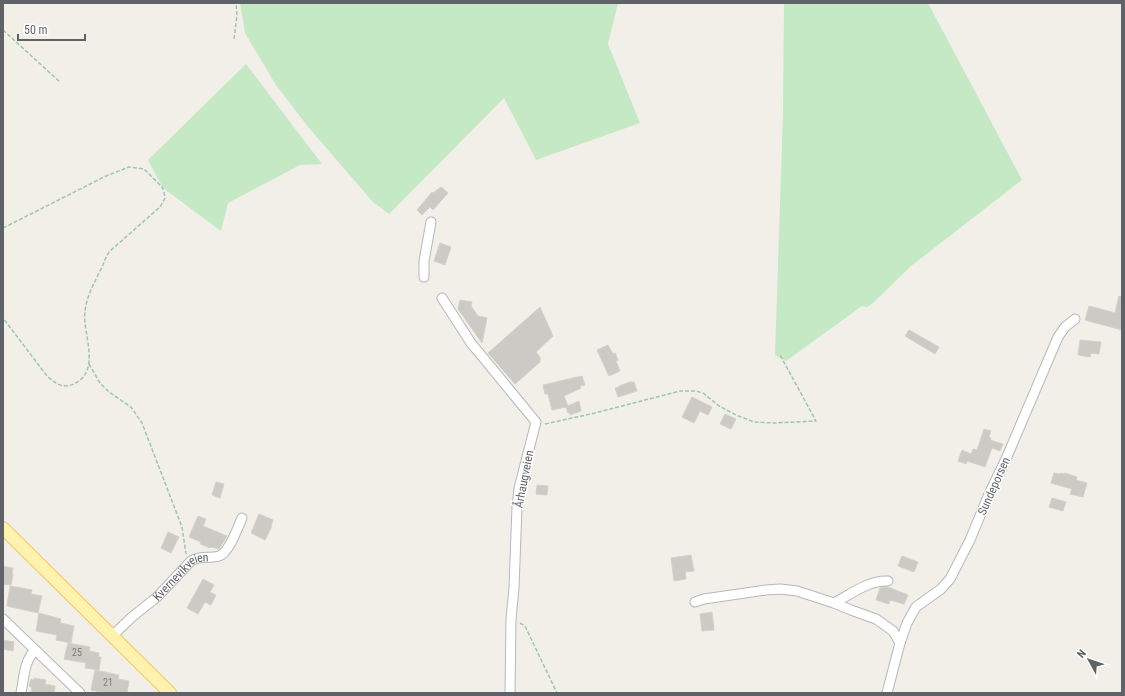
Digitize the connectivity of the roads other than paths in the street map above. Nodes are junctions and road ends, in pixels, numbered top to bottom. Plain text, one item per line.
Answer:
1 (431, 222) dead end
2 (424, 277) dead end
3 (442, 298) dead end
4 (1075, 319) dead end
5 (242, 518) dead end
6 (3, 528) edge
7 (888, 581) dead end
8 (695, 602) dead end
9 (834, 603) junction
10 (3, 619) edge
11 (112, 636) junction
12 (900, 644) junction
13 (35, 650) junction
14 (21, 693) edge
15 (80, 693) edge
16 (170, 693) edge
17 (510, 693) edge
18 (887, 693) edge

1 - 2 street
3 - 17 street, Århaugveien
4 - 12 street, Sundeporsen
5 - 11 street, Kvernevikveien
6 - 11 main road
7 - 9 street
8 - 9 street
9 - 12 street
10 - 13 street
11 - 16 main road
12 - 18 street, Sundeporsen
13 - 14 street
13 - 15 street

